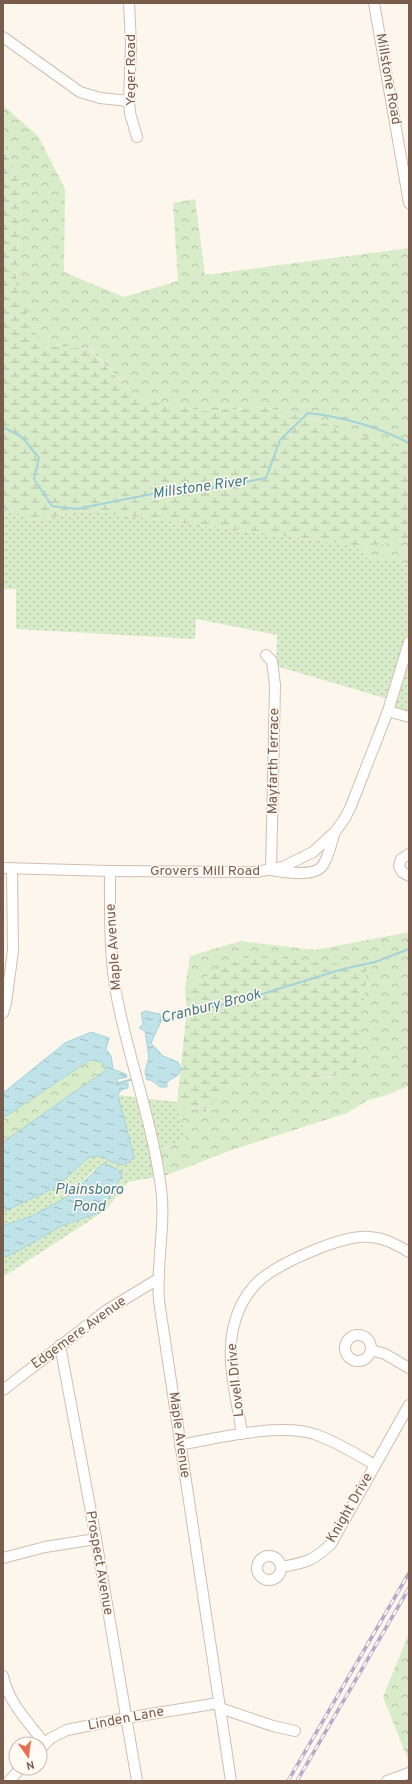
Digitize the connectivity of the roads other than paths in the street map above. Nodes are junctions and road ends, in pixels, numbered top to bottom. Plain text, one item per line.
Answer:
1 (129, 3) edge
2 (374, 3) edge
3 (3, 37) edge
4 (129, 101) junction
5 (137, 137) dead end
6 (409, 203) edge
7 (409, 642) edge
8 (266, 655) dead end
9 (388, 711) junction
10 (409, 718) edge
11 (335, 832) junction
12 (409, 854) edge
13 (8, 868) edge
14 (271, 870) junction
15 (110, 871) junction
16 (409, 876) edge
17 (3, 1013) edge
18 (409, 1252) edge
19 (158, 1280) junction
20 (60, 1345) junction
21 (371, 1350) dead end
22 (409, 1368) edge
23 (3, 1390) edge
24 (409, 1405) edge
25 (242, 1434) junction
26 (180, 1445) junction
27 (375, 1464) junction
28 (96, 1539) junction
29 (3, 1558) edge
30 (281, 1566) dead end
31 (3, 1676) edge
32 (219, 1705) junction
33 (126, 1718) junction
34 (295, 1731) dead end
35 (35, 1736) edge
36 (48, 1741) edge
37 (409, 1773) edge
38 (137, 1781) edge
39 (231, 1781) edge
40 (387, 1781) edge

1 - 4 street, Yeger Road
2 - 6 street, Millstone Road
3 - 4 street
4 - 5 street, Yeger Road
7 - 9 street, Grovers Mill Road
8 - 14 street, Mayfarth Terrace
9 - 10 street
9 - 11 street, Grovers Mill Road
11 - 14 street, Grovers Mill Road
11 - 14 street
12 - 16 street
13 - 15 street, Grovers Mill Road
13 - 17 street
14 - 15 street, Grovers Mill Road
15 - 19 street, Maple Avenue
18 - 25 street, Lovell Drive
19 - 20 street, Edgemere Avenue
19 - 26 street, Maple Avenue
20 - 23 street, Edgemere Avenue
20 - 28 street, Prospect Avenue
21 - 22 street
24 - 27 street, Knight Drive
25 - 26 street
25 - 27 street
26 - 32 street, Maple Avenue
27 - 30 street, Knight Drive
28 - 29 street
28 - 33 street, Prospect Avenue
31 - 35 street
32 - 33 street, Linden Lane
32 - 34 street
32 - 39 street, Maple Avenue
33 - 36 street, Linden Lane
33 - 38 street, Prospect Avenue
37 - 40 street

